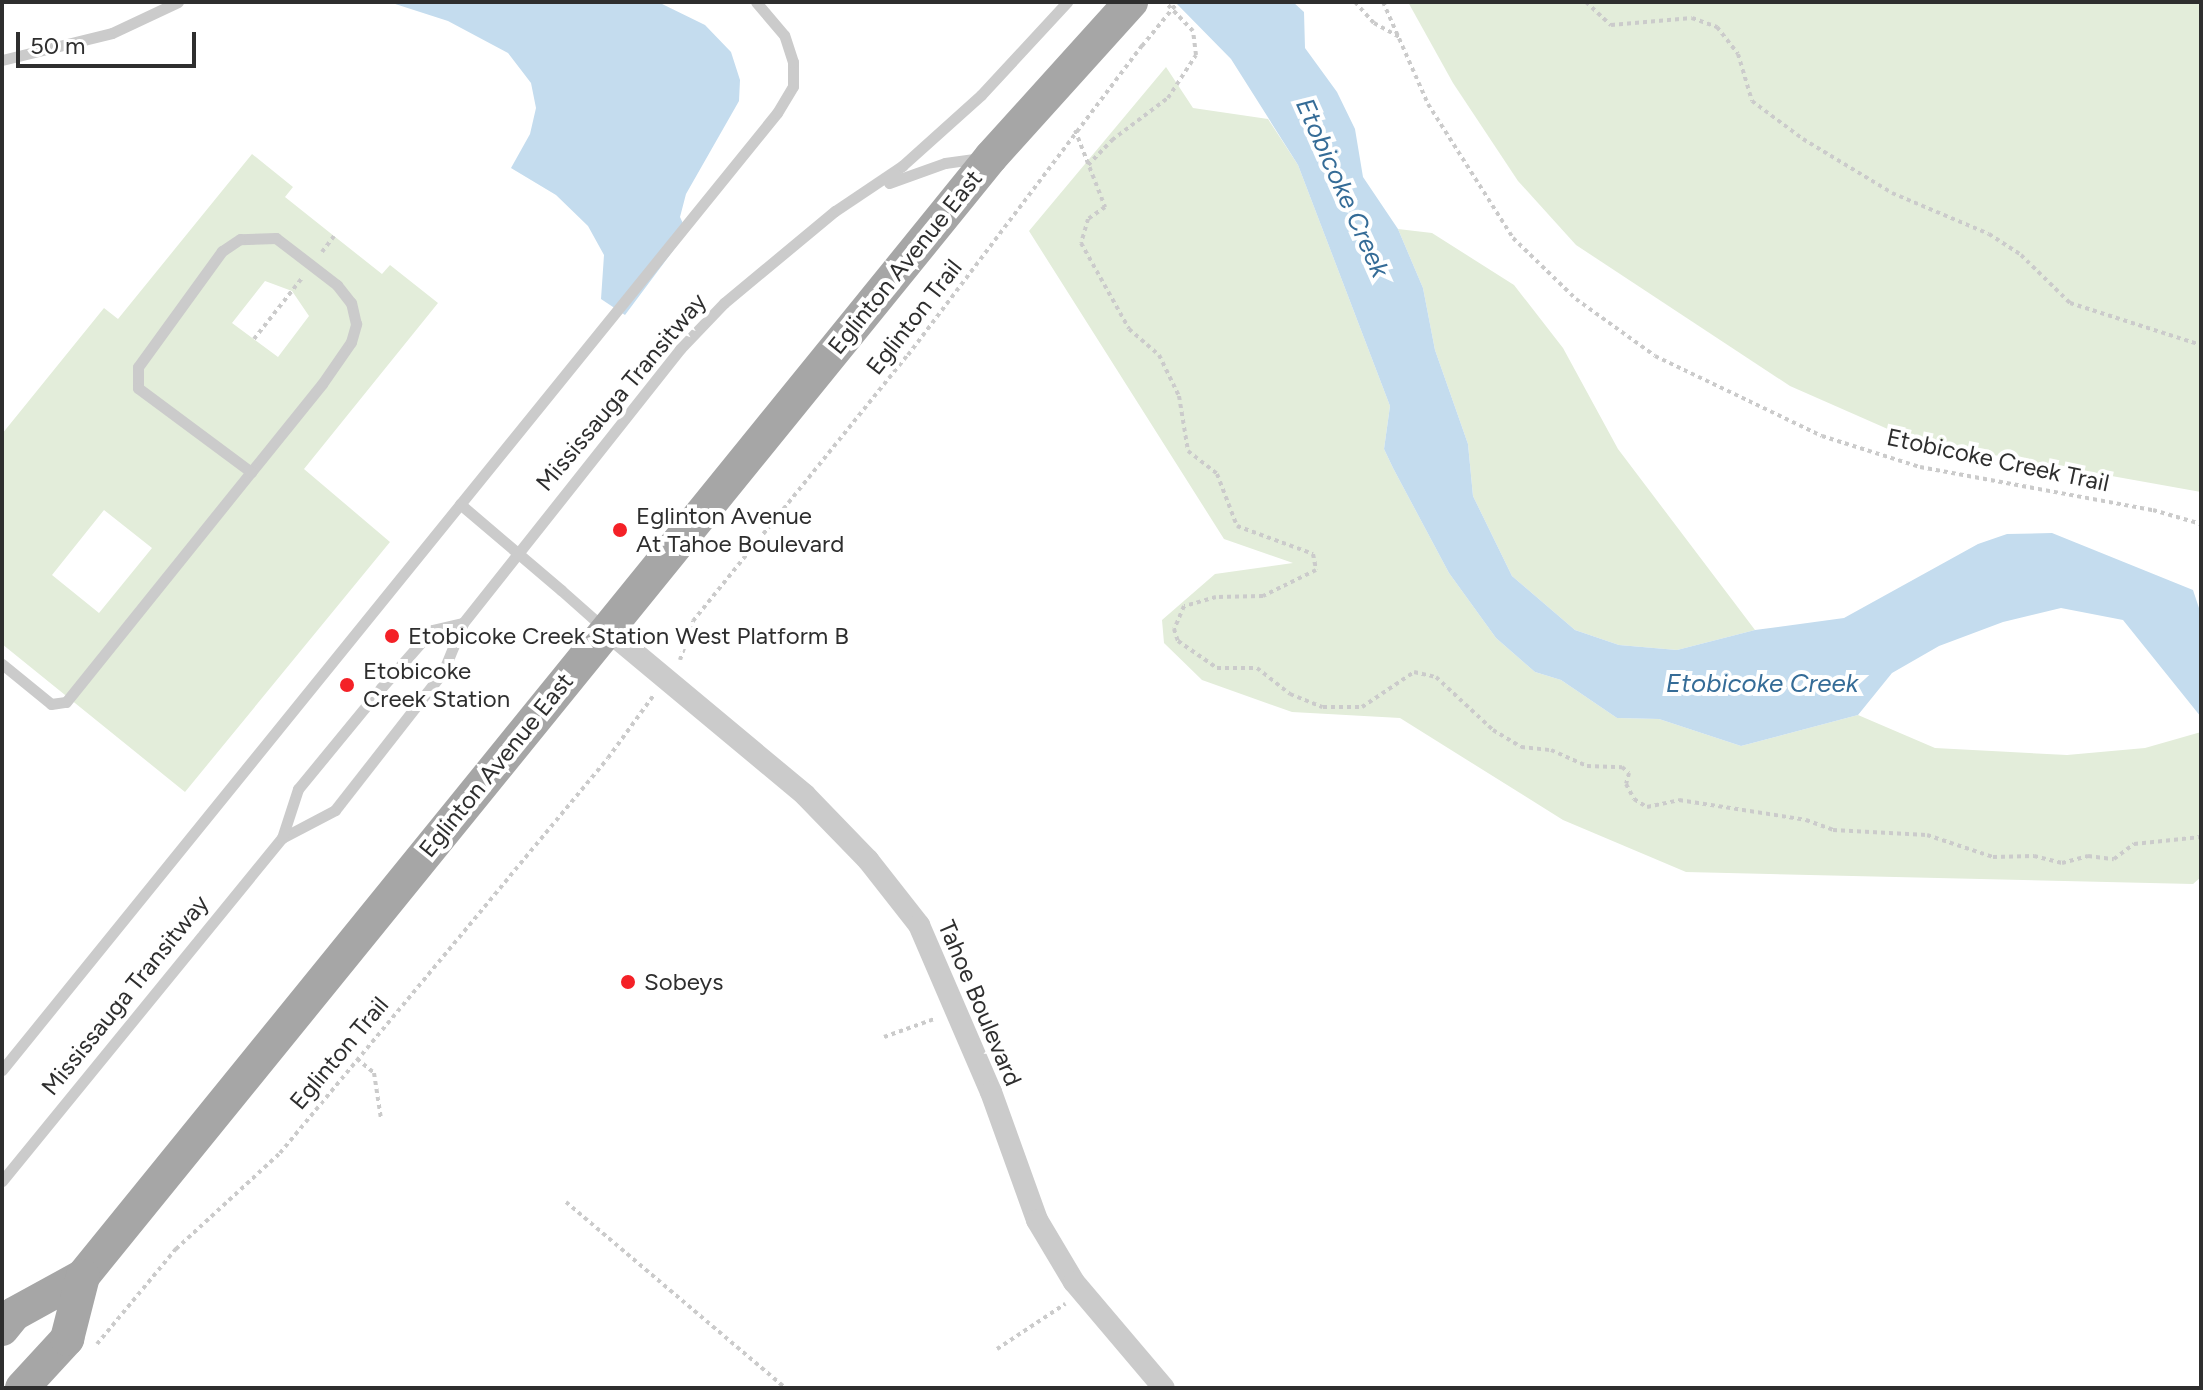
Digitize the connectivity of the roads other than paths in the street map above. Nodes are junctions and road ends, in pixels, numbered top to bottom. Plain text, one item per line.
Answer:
1 (178, 2) edge
2 (756, 2) edge
3 (1067, 2) edge
4 (1122, 13) edge
5 (2, 60) edge
6 (991, 157) junction
7 (835, 211) junction
8 (251, 472) junction
9 (460, 504) junction
10 (463, 623) junction
11 (606, 629) junction
12 (2, 664) edge
13 (282, 838) junction
14 (2, 1070) edge
15 (2, 1181) edge
16 (83, 1276) junction
17 (2, 1329) edge
18 (22, 1388) edge
19 (1164, 1388) edge

1 - 5 lane
2 - 9 lane
3 - 7 lane, Mississauga Transitway
4 - 6 main road, Eglinton Avenue East
6 - 7 lane, Mississauga Transitway
6 - 11 main road, Eglinton Avenue East
7 - 10 lane, Mississauga Transitway
8 - 8 lane
8 - 12 lane
9 - 11 lane, bridge
9 - 14 lane
10 - 13 lane, Mississauga Transitway
10 - 13 lane, Mississauga Transitway
11 - 16 main road, Eglinton Avenue East
11 - 19 street, Tahoe Boulevard
13 - 15 lane, Mississauga Transitway
16 - 17 main road, Eglinton Avenue East
16 - 18 main road, Eglinton Avenue East

